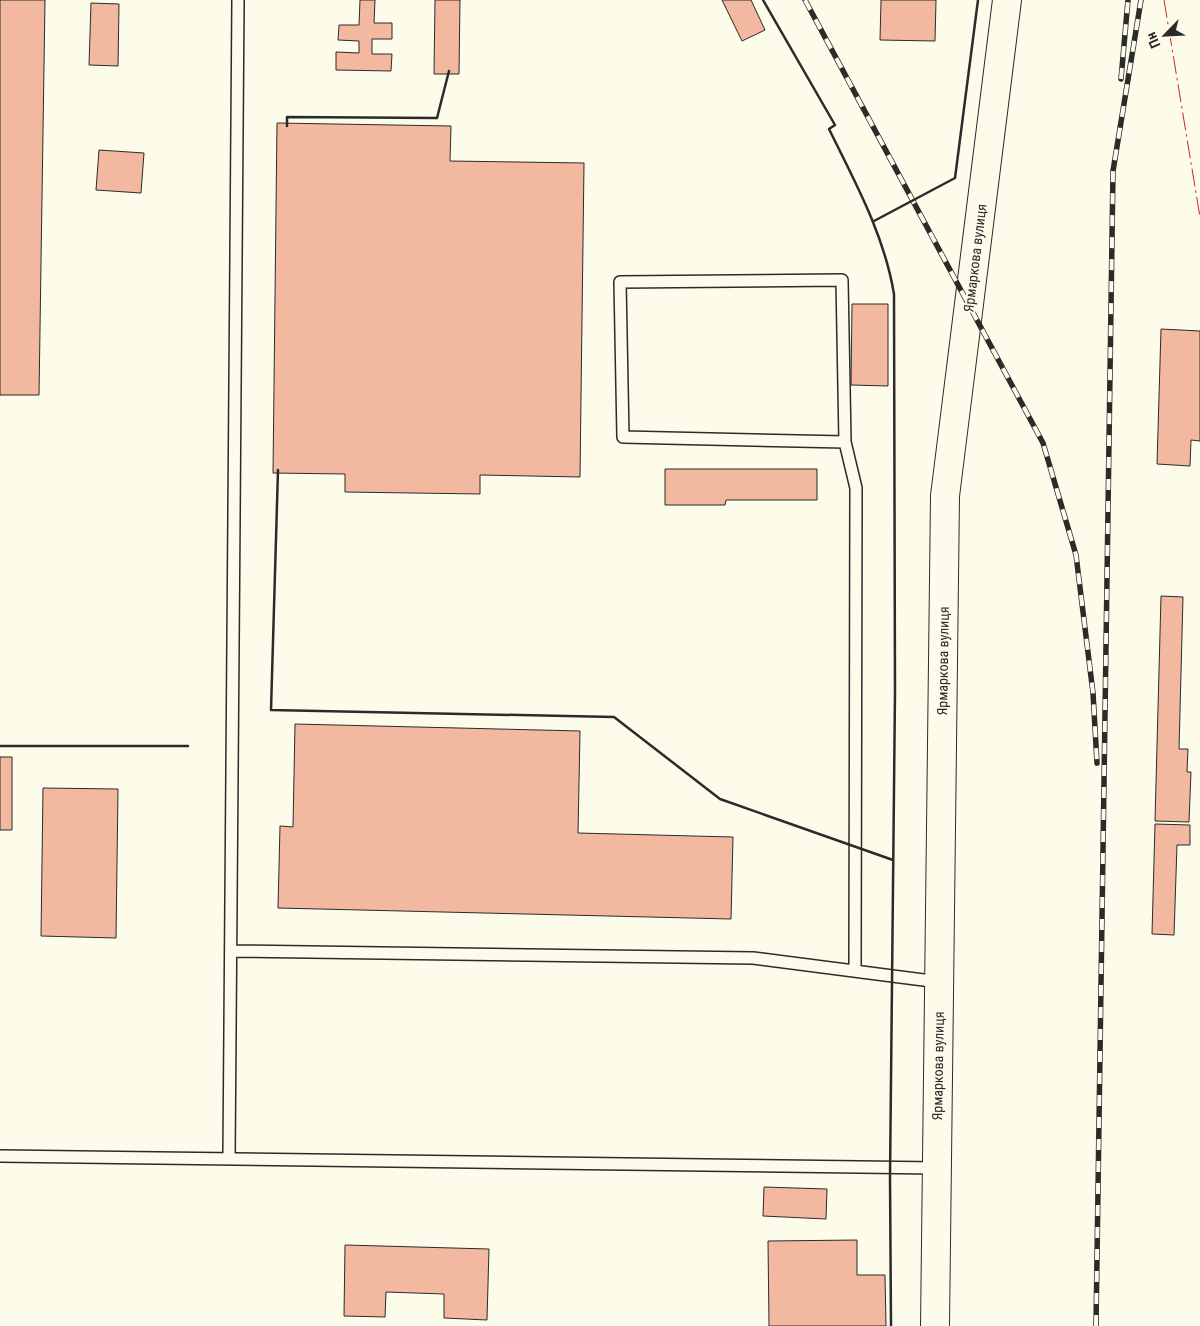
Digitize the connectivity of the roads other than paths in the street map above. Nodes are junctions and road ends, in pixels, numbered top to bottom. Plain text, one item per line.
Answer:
1 (238, 0) edge
2 (1008, 0) edge
3 (845, 442) junction
4 (232, 951) junction
5 (855, 971) junction
6 (939, 982) junction
7 (0, 1156) edge
8 (229, 1158) junction
9 (937, 1168) junction
10 (935, 1326) edge

1 - 4 lane
2 - 6 street, Ярмаркова вулиця
3 - 3 lane
3 - 5 lane
4 - 5 lane
4 - 8 lane
5 - 6 lane
6 - 9 street, Ярмаркова вулиця
7 - 8 lane
8 - 9 lane
9 - 10 street, Ярмаркова вулиця

